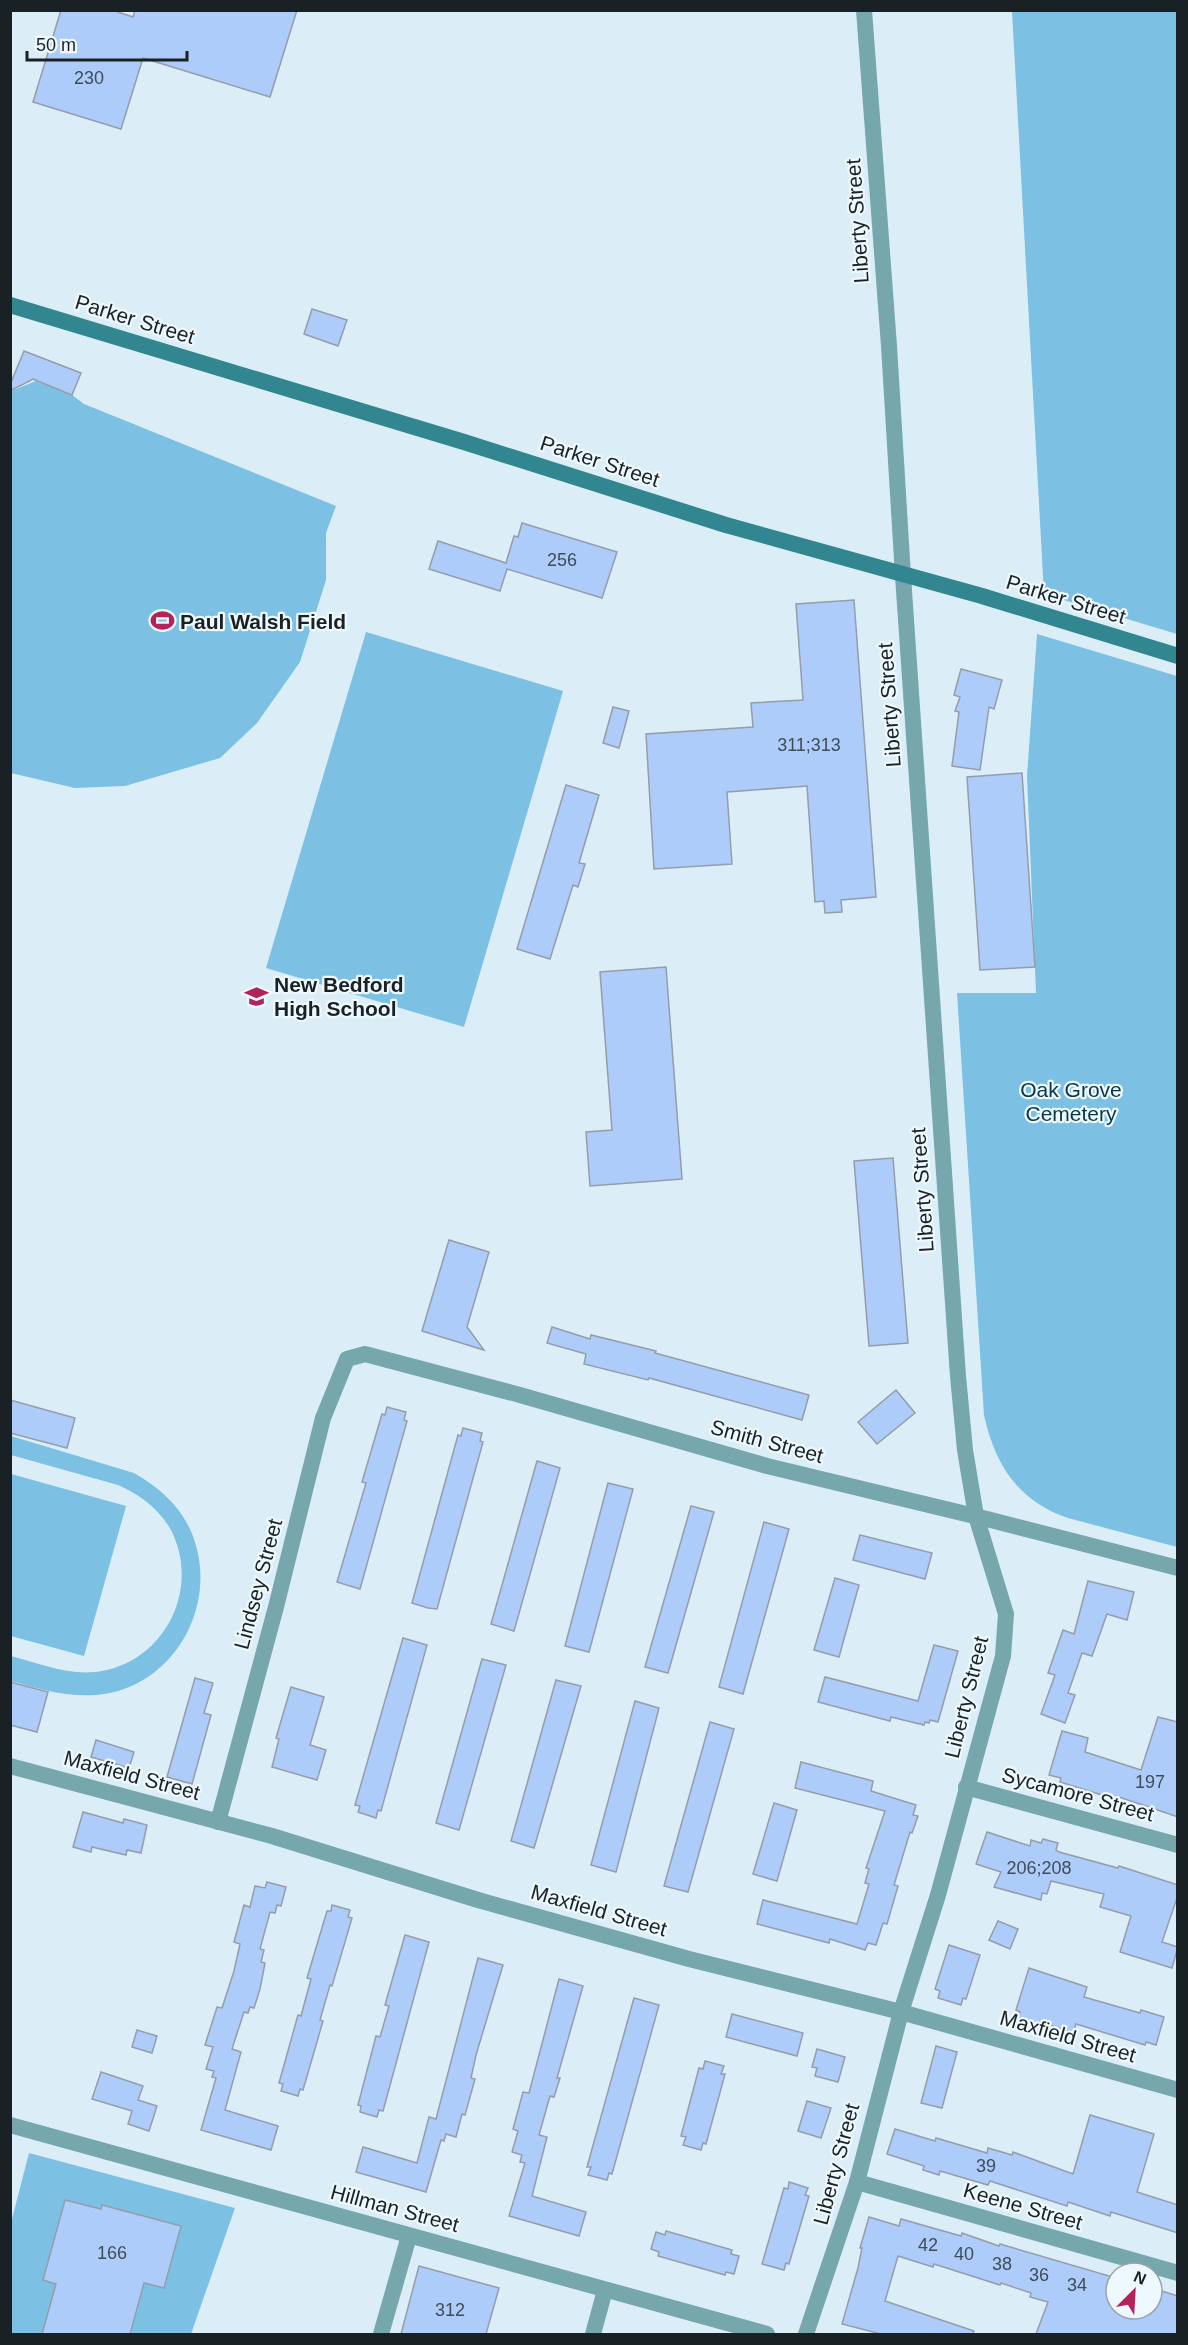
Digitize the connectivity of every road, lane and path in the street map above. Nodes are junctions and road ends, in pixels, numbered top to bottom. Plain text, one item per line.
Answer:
1 (864, 10) edge
2 (10, 305) edge
3 (903, 576) junction
4 (1178, 656) edge
5 (347, 1359) joint
6 (976, 1516) junction
7 (1178, 1568) edge
8 (10, 1766) edge
9 (966, 1787) junction
10 (218, 1822) junction
11 (1178, 1845) edge
12 (901, 2012) junction
13 (1178, 2090) edge
14 (10, 2125) edge
15 (857, 2182) junction
16 (409, 2236) junction
17 (1178, 2273) edge
18 (605, 2290) junction
19 (381, 2334) edge
20 (593, 2334) edge
21 (767, 2334) edge
22 (806, 2334) edge

1 - 3 street, Liberty Street
2 - 3 main road, Parker Street
3 - 4 main road, Parker Street
3 - 6 street, Liberty Street
5 - 6 street, Smith Street
5 - 10 street, Lindsey Street
6 - 7 street, Smith Street
6 - 9 street, Liberty Street
8 - 10 street, Maxfield Street
9 - 11 street, Sycamore Street
9 - 12 street, Liberty Street
10 - 12 street, Maxfield Street
12 - 13 street, Maxfield Street
12 - 15 street, Liberty Street
14 - 16 street, Hillman Street
15 - 17 street, Keene Street
15 - 22 street, Liberty Street
16 - 18 street, Hillman Street
16 - 19 street
18 - 20 street
18 - 21 street, Hillman Street

